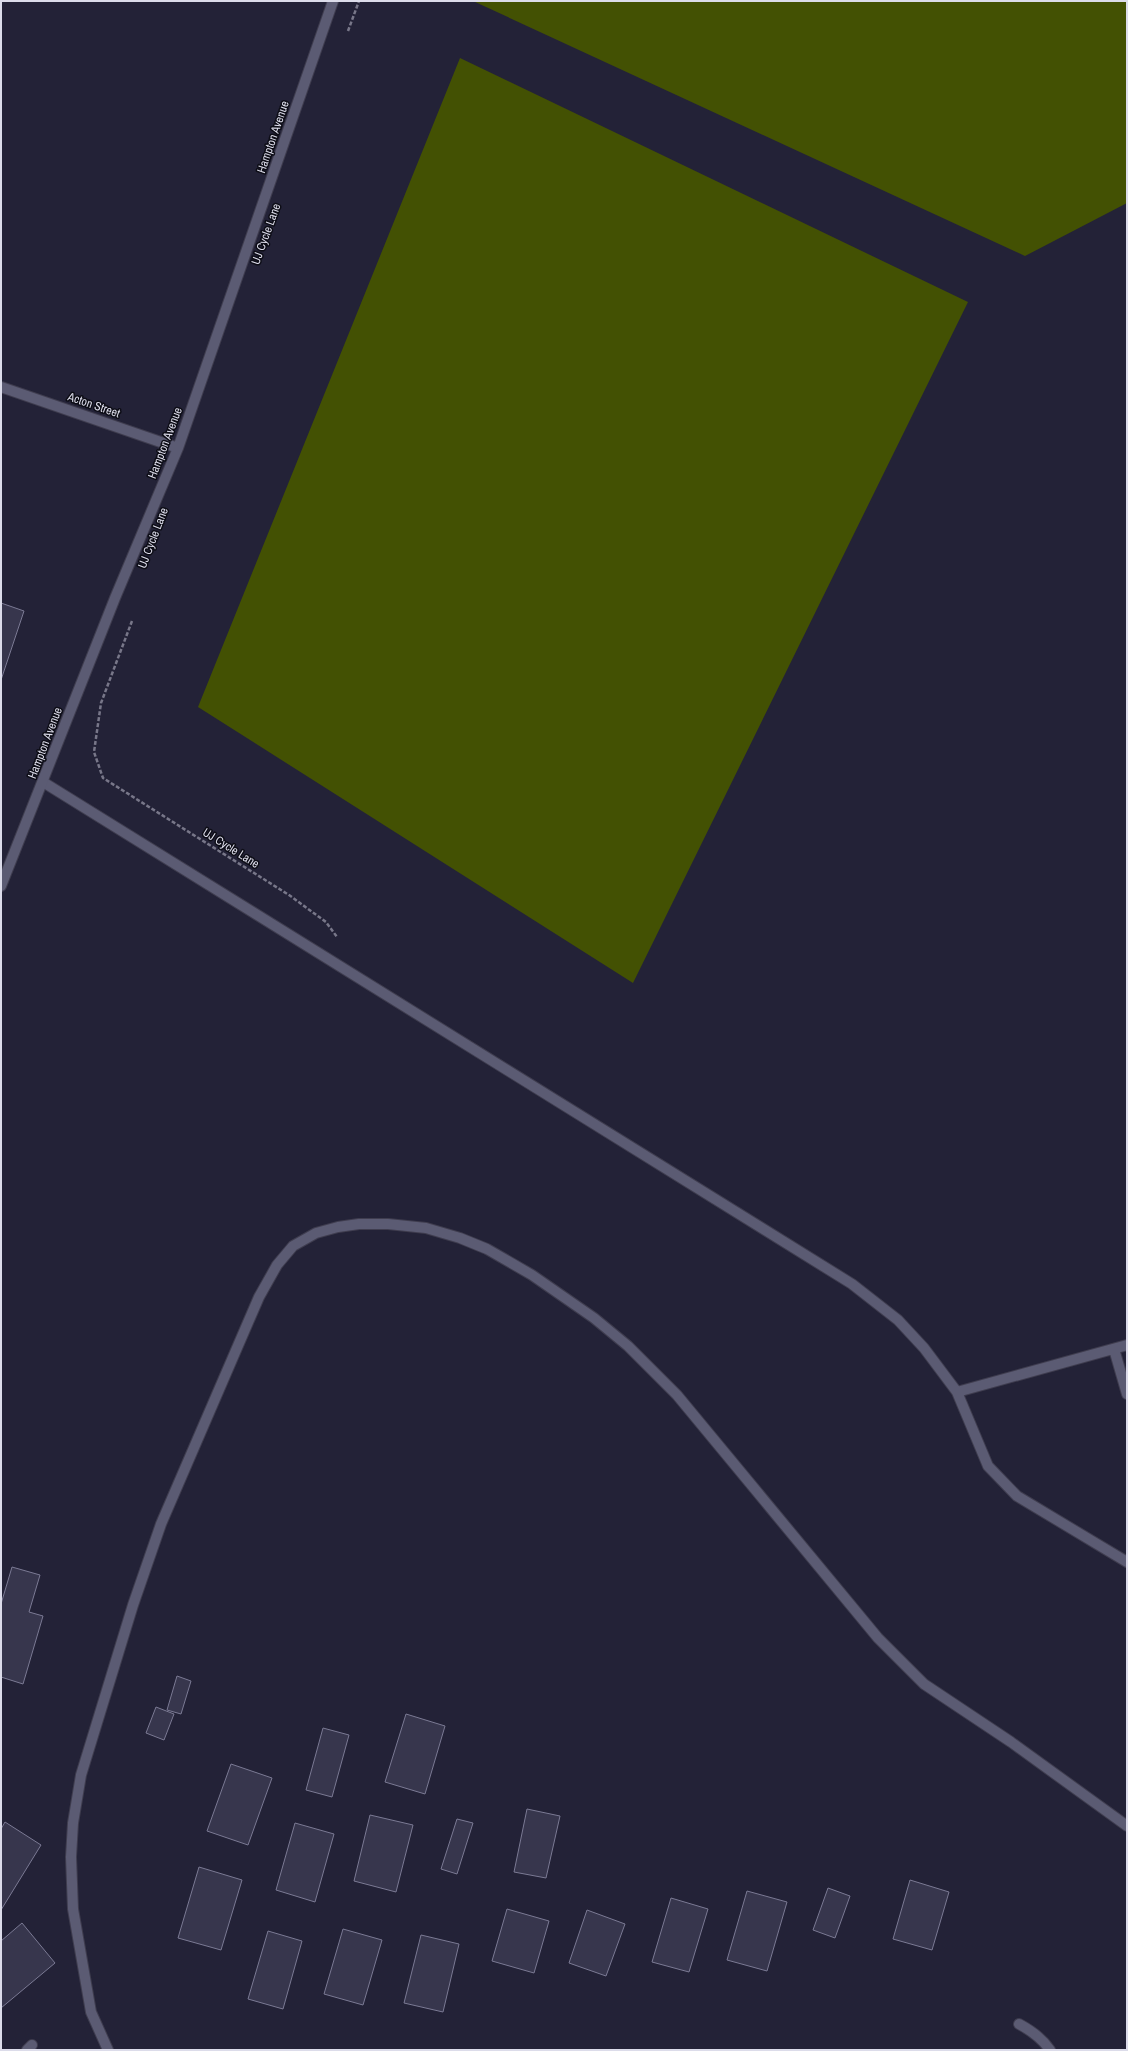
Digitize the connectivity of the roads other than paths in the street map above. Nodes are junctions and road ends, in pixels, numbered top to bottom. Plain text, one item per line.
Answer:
1 (333, 1) edge
2 (1, 387) edge
3 (178, 448) junction
4 (44, 782) junction
5 (1, 886) edge
6 (1127, 1345) edge
7 (1114, 1349) junction
8 (957, 1392) junction
9 (1127, 1394) edge
10 (1127, 1562) edge
11 (1127, 1826) edge
12 (1019, 2024) dead end
13 (108, 2050) edge
14 (1050, 2050) edge

1 - 3 street, Hampton Avenue
2 - 3 street, Acton Street
3 - 4 street, Hampton Avenue
4 - 5 street, Hampton Avenue
4 - 8 street
6 - 7 street
7 - 8 street
7 - 9 street
8 - 10 street
11 - 13 street
12 - 14 street

